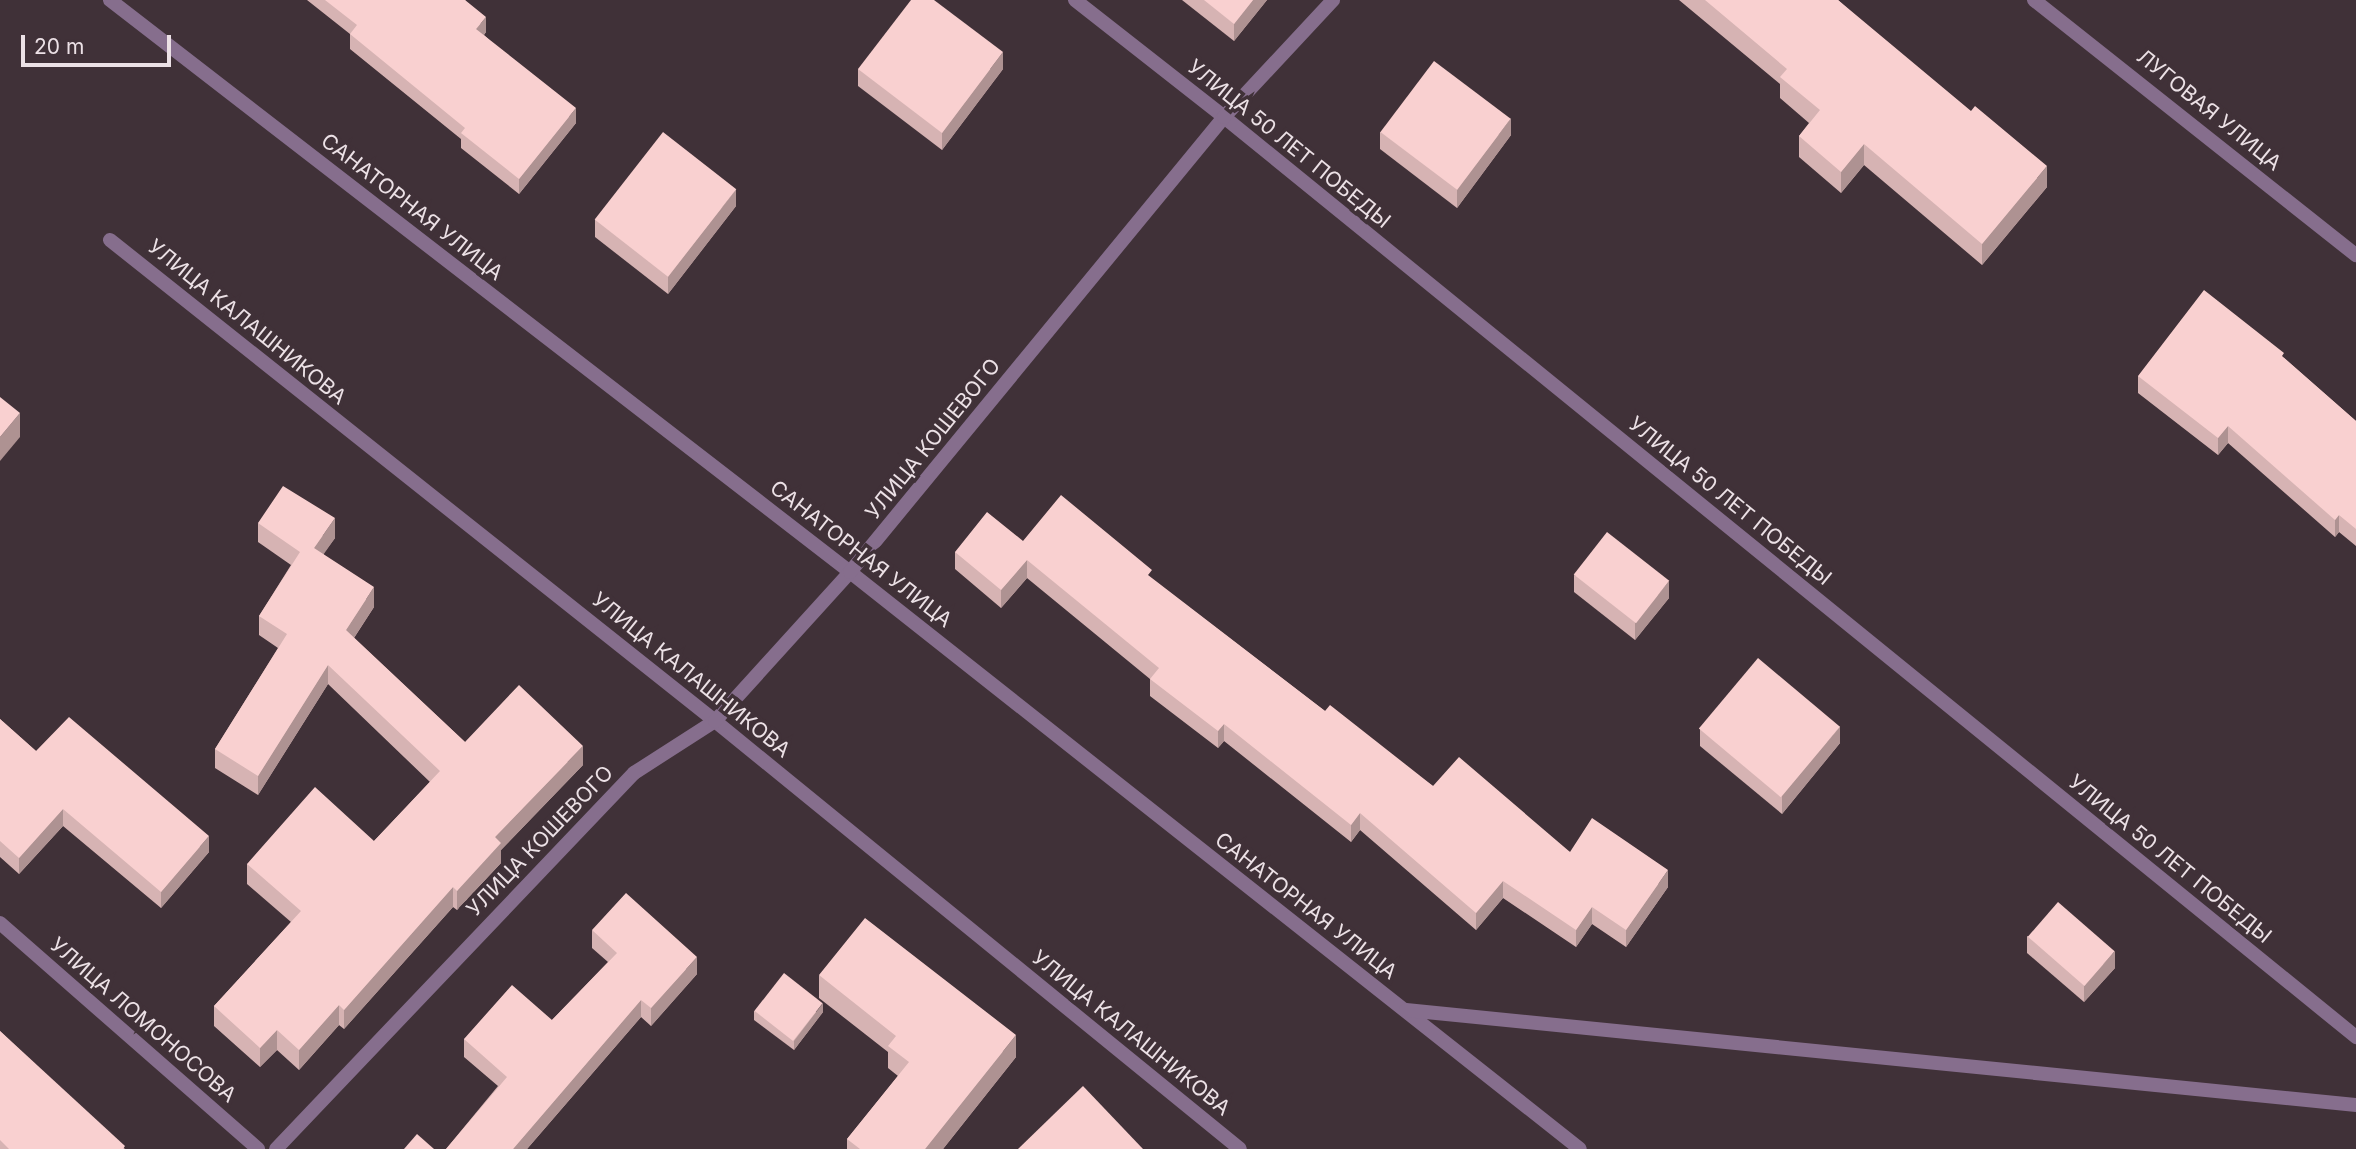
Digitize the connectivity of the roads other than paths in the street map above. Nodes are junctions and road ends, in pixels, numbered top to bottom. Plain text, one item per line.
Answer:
1 (110, 0) edge
2 (1074, 0) edge
3 (1333, 0) edge
4 (2034, 0) edge
5 (1224, 117) junction
6 (110, 240) dead end
7 (2356, 255) edge
8 (850, 572) junction
9 (715, 721) junction
10 (0, 923) edge
11 (1404, 1010) junction
12 (2356, 1037) edge
13 (2356, 1105) edge
14 (258, 1149) edge
15 (276, 1149) edge
16 (1240, 1149) edge
17 (1580, 1149) edge

1 - 8 street, САНАТОРНАЯ УЛИЦА
2 - 5 street, УЛИЦА 50 ЛЕТ ПОБЕДЫ
3 - 5 street, УЛИЦА КОШЕВОГО
4 - 7 street, ЛУГОВАЯ УЛИЦА
5 - 8 street, УЛИЦА КОШЕВОГО
5 - 12 street, УЛИЦА 50 ЛЕТ ПОБЕДЫ
6 - 9 street, УЛИЦА КАЛАШНИКОВА
8 - 9 street, УЛИЦА КОШЕВОГО
8 - 11 street, САНАТОРНАЯ УЛИЦА
9 - 15 street, УЛИЦА КОШЕВОГО
9 - 16 street, УЛИЦА КАЛАШНИКОВА
10 - 14 street, УЛИЦА ЛОМОНОСОВА
11 - 13 street
11 - 17 street, САНАТОРНАЯ УЛИЦА

